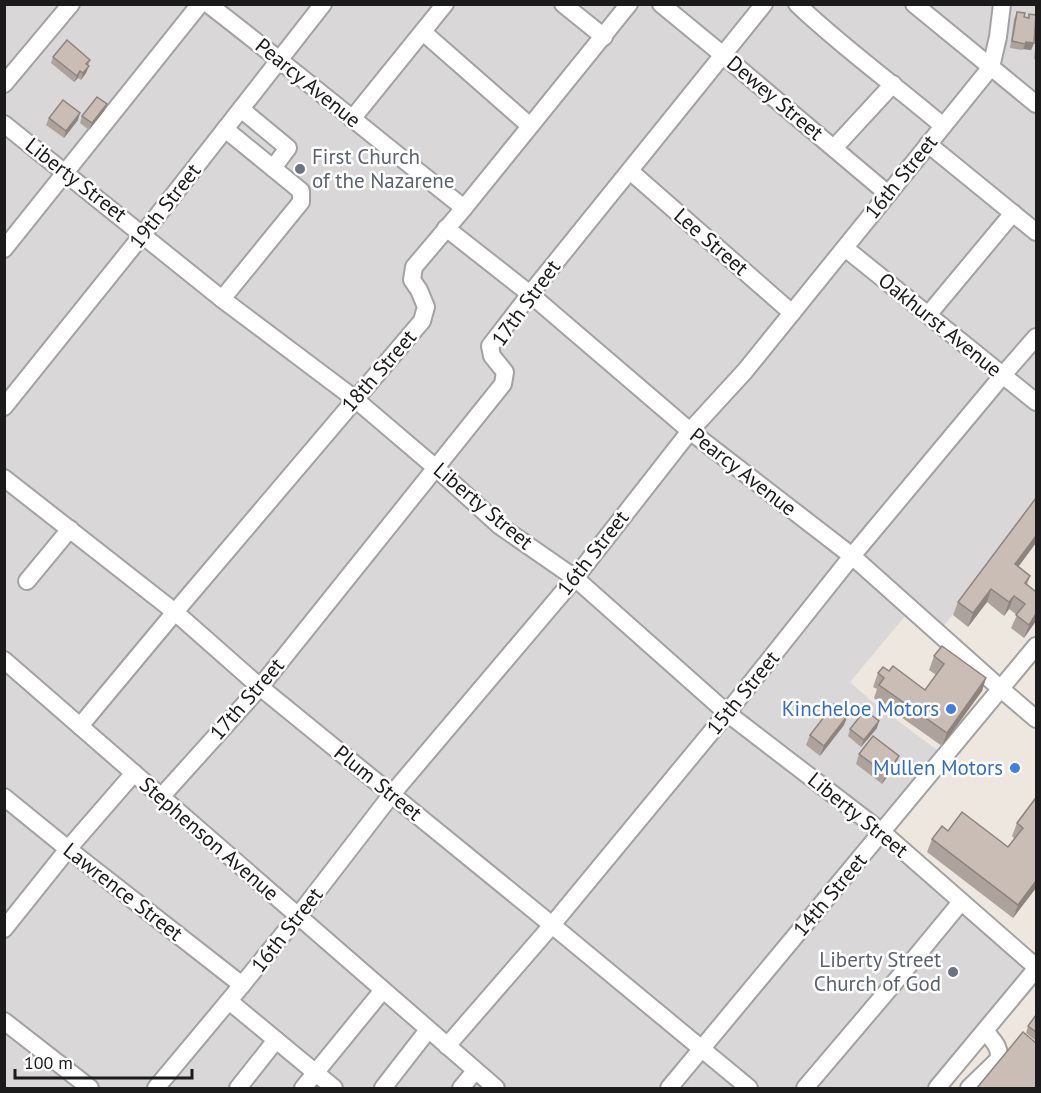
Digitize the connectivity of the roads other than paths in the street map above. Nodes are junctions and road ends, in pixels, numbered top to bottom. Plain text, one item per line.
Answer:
1 (71, 4) edge
2 (200, 4) edge
3 (208, 4) edge
4 (323, 4) edge
5 (445, 4) edge
6 (563, 4) edge
7 (629, 4) edge
8 (661, 4) edge
9 (764, 4) edge
10 (797, 4) edge
11 (914, 4) edge
12 (1002, 4) edge
13 (423, 32) junction
14 (603, 37) junction
15 (723, 54) junction
16 (280, 59) junction
17 (991, 67) junction
18 (4, 84) edge
19 (893, 84) junction
20 (1036, 104) edge
21 (241, 109) junction
22 (352, 119) junction
23 (4, 124) edge
24 (530, 126) junction
25 (943, 126) junction
26 (225, 129) junction
27 (928, 144) junction
28 (834, 148) junction
29 (273, 168) junction
30 (630, 171) junction
31 (66, 172) junction
32 (888, 194) junction
33 (464, 208) junction
34 (1013, 213) junction
35 (446, 228) junction
36 (1036, 232) edge
37 (143, 234) junction
38 (845, 248) junction
39 (4, 249) edge
40 (530, 294) junction
41 (222, 299) junction
42 (792, 313) junction
43 (928, 315) junction
44 (1036, 337) edge
45 (1002, 375) junction
46 (355, 399) junction
47 (1036, 402) edge
48 (4, 407) edge
49 (690, 431) junction
50 (436, 468) junction
51 (4, 478) edge
52 (70, 529) junction
53 (852, 556) junction
54 (574, 578) junction
55 (27, 581) dead end
56 (175, 612) junction
57 (1036, 646) edge
58 (4, 660) edge
59 (260, 687) junction
60 (1001, 689) junction
61 (728, 713) junction
62 (1036, 719) edge
63 (80, 726) junction
64 (134, 773) junction
65 (392, 794) junction
66 (4, 797) edge
67 (161, 797) junction
68 (882, 832) junction
69 (68, 849) junction
70 (961, 902) junction
71 (11, 907) edge
72 (298, 916) junction
73 (552, 925) junction
74 (4, 929) edge
75 (1036, 968) edge
76 (242, 986) junction
77 (383, 990) junction
78 (229, 1001) junction
79 (4, 1021) edge
80 (429, 1030) junction
81 (985, 1031) junction
82 (276, 1040) junction
83 (447, 1046) junction
84 (703, 1049) junction
85 (475, 1071) junction
86 (316, 1073) junction
87 (90, 1089) edge
88 (156, 1089) edge
89 (238, 1089) edge
90 (303, 1089) edge
91 (334, 1089) edge
92 (383, 1089) edge
93 (461, 1089) edge
94 (496, 1089) edge
95 (669, 1089) edge
96 (749, 1089) edge
97 (805, 1089) edge
98 (937, 1089) edge
99 (969, 1089) edge

1 - 18 street
2 - 31 street
3 - 16 street, Pearcy Avenue
4 - 16 street, 19th Street
5 - 13 street
6 - 14 street
7 - 14 street, 18th Street
8 - 15 street, Dewey Street
9 - 15 street, 17th Street
10 - 19 street
11 - 17 street
12 - 17 street, 16th Street
13 - 22 street
13 - 24 street
14 - 24 street, 18th Street
15 - 28 street, Dewey Street
15 - 30 street, 17th Street
16 - 21 street, 19th Street
16 - 22 street, Pearcy Avenue
17 - 20 street
17 - 25 street, 16th Street
19 - 25 street
19 - 28 street
21 - 26 street, 19th Street
21 - 29 street
22 - 33 street, Pearcy Avenue
23 - 31 street, Liberty Street
24 - 33 street, 18th Street
25 - 27 street, 16th Street
26 - 29 street
26 - 37 street, 19th Street
27 - 32 street, 16th Street
27 - 34 street
28 - 32 street, Dewey Street
29 - 41 street
30 - 40 street, 17th Street
30 - 42 street, Lee Street
31 - 37 street, Liberty Street
31 - 39 street
32 - 38 street, 16th Street
33 - 35 street, 18th Street
34 - 36 street
34 - 43 street
35 - 40 street, Pearcy Avenue
35 - 46 street, 18th Street
37 - 41 street, Liberty Street
37 - 48 street, 19th Street
38 - 42 street, 16th Street
38 - 43 street, Oakhurst Avenue
40 - 49 street, Pearcy Avenue
40 - 50 street, 17th Street
41 - 46 street, Liberty Street
42 - 49 street, 16th Street
43 - 45 street, Oakhurst Avenue
44 - 45 street, 15th Street
45 - 47 street, Oakhurst Avenue
45 - 53 street, 15th Street
46 - 50 street, Liberty Street
46 - 56 street, 18th Street
49 - 53 street, Pearcy Avenue
49 - 54 street, 16th Street
50 - 54 street, Liberty Street
50 - 59 street, 17th Street
51 - 52 street, Plum Street
52 - 55 street
52 - 56 street, Plum Street
53 - 60 street, Pearcy Avenue
53 - 61 street, 15th Street
54 - 61 street, Liberty Street
54 - 65 street, 16th Street
56 - 59 street, Plum Street
56 - 63 street, 18th Street
57 - 60 street, 14th Street
58 - 63 street, Stephenson Avenue
59 - 65 street, Plum Street
59 - 67 street, 17th Street
60 - 62 street, Pearcy Avenue
60 - 68 street, 14th Street
61 - 68 street, Liberty Street
61 - 73 street, 15th Street
63 - 64 street, Stephenson Avenue
64 - 67 street, Stephenson Avenue
64 - 69 street
65 - 72 street, 16th Street
65 - 73 street, Plum Street
66 - 69 street, Lawrence Street
67 - 72 street, Stephenson Avenue
68 - 70 street, Liberty Street
68 - 84 street, 14th Street
69 - 71 street
69 - 76 street, Lawrence Street
70 - 75 street, Liberty Street
70 - 97 street
71 - 74 street
72 - 76 street, 16th Street
72 - 77 street, Stephenson Avenue
73 - 83 street, 15th Street
73 - 84 street, Plum Street
75 - 81 street
76 - 78 street, 16th Street
77 - 80 street, Stephenson Avenue
77 - 86 street
78 - 82 street
78 - 88 street, 16th Street
79 - 87 street
80 - 83 street, Stephenson Avenue
80 - 92 street
81 - 98 street
81 - 99 street
82 - 86 street
82 - 89 street
83 - 85 street, Stephenson Avenue
84 - 95 street, 14th Street
84 - 96 street, Plum Street
85 - 93 street
85 - 94 street, Stephenson Avenue
86 - 90 street
86 - 91 street

